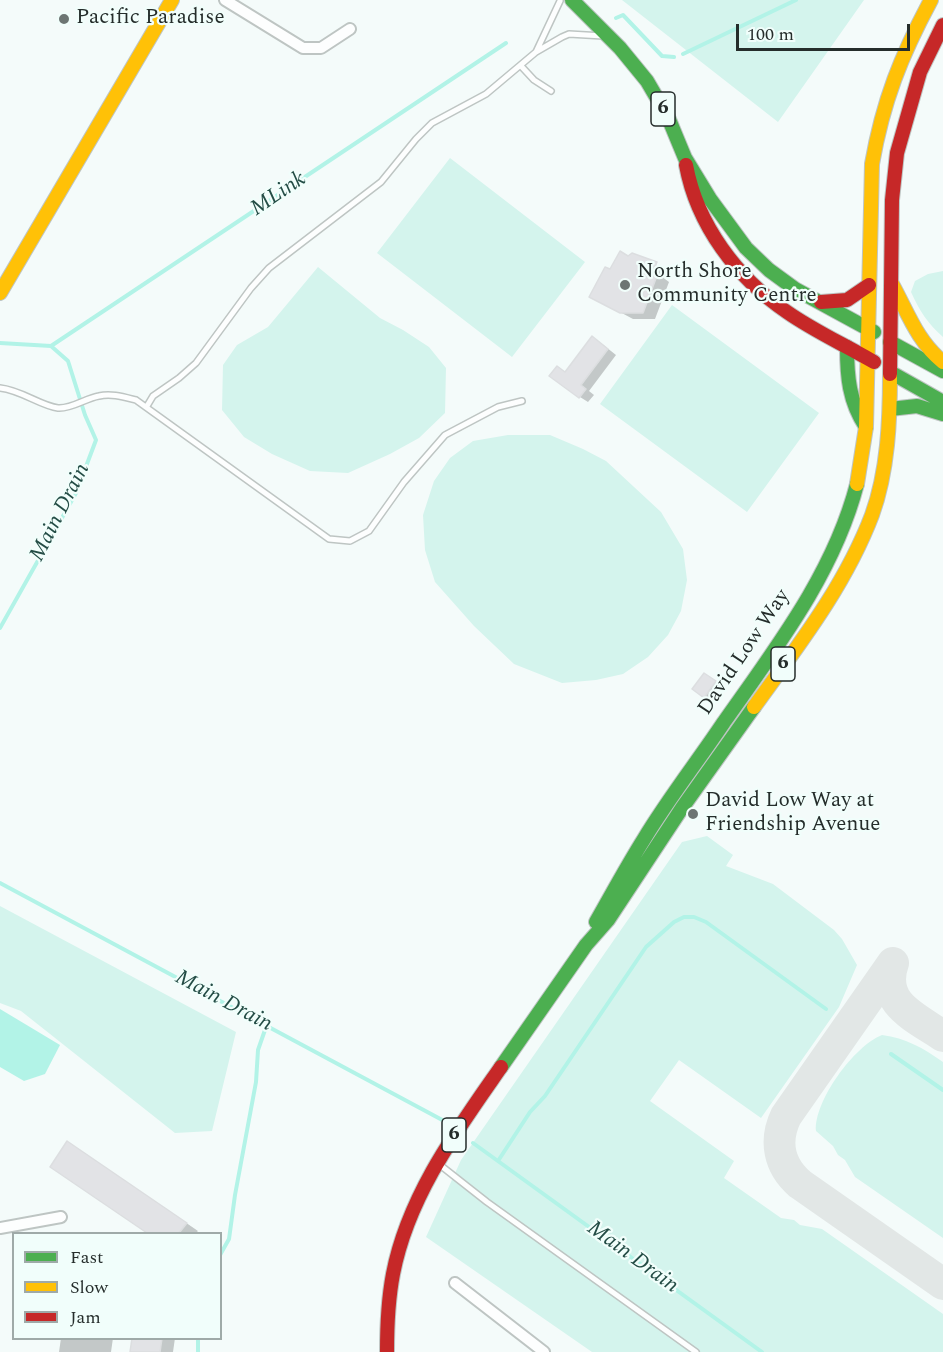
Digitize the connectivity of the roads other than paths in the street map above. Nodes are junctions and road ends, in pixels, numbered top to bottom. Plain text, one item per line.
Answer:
1 (172, 0) edge
2 (225, 0) edge
3 (563, 0) edge
4 (931, 0) edge
5 (943, 25) edge
6 (350, 29) dead end
7 (607, 36) junction
8 (536, 52) junction
9 (521, 66) junction
10 (551, 91) dead end
11 (686, 158) junction
12 (891, 283) junction
13 (869, 285) junction
14 (0, 293) edge
15 (814, 301) junction
16 (867, 328) junction
17 (890, 342) junction
18 (847, 347) junction
19 (867, 357) junction
20 (943, 362) edge
21 (943, 371) edge
22 (890, 372) junction
23 (0, 388) edge
24 (522, 401) dead end
25 (943, 402) edge
26 (147, 406) junction
27 (890, 409) junction
28 (943, 414) edge
29 (866, 427) junction
30 (644, 838) junction
31 (656, 847) junction
32 (586, 945) junction
33 (436, 1162) junction
34 (61, 1217) dead end
35 (0, 1228) edge
36 (455, 1283) dead end
37 (387, 1352) edge
38 (544, 1352) edge
39 (696, 1352) edge

1 - 14 main road
2 - 6 street
3 - 7 main road, 6
3 - 8 lane
4 - 13 main road, David Low Way
5 - 12 main road, David Low Way
7 - 8 lane
7 - 11 main road, 6
8 - 9 lane
9 - 10 lane
9 - 26 lane
11 - 15 main road, 6
11 - 18 main road, 6
12 - 17 main road, David Low Way
12 - 20 main road
13 - 15 main road
13 - 16 main road, David Low Way
15 - 16 main road, 6
16 - 17 main road, 6
16 - 19 main road, David Low Way
17 - 21 main road
17 - 22 main road, David Low Way / 6
18 - 19 main road
18 - 29 main road
19 - 22 main road
19 - 29 main road, David Low Way
22 - 25 main road
22 - 27 main road, David Low Way / 6
23 - 26 lane
24 - 26 lane
27 - 28 main road
27 - 31 main road, David Low Way / 6
29 - 30 main road, David Low Way / 6
30 - 31 main road
30 - 32 main road, David Low Way / 6
31 - 32 main road, David Low Way / 6
32 - 33 main road, David Low Way / 6
33 - 37 main road, David Low Way / 6
33 - 39 lane
34 - 35 street
36 - 38 street

